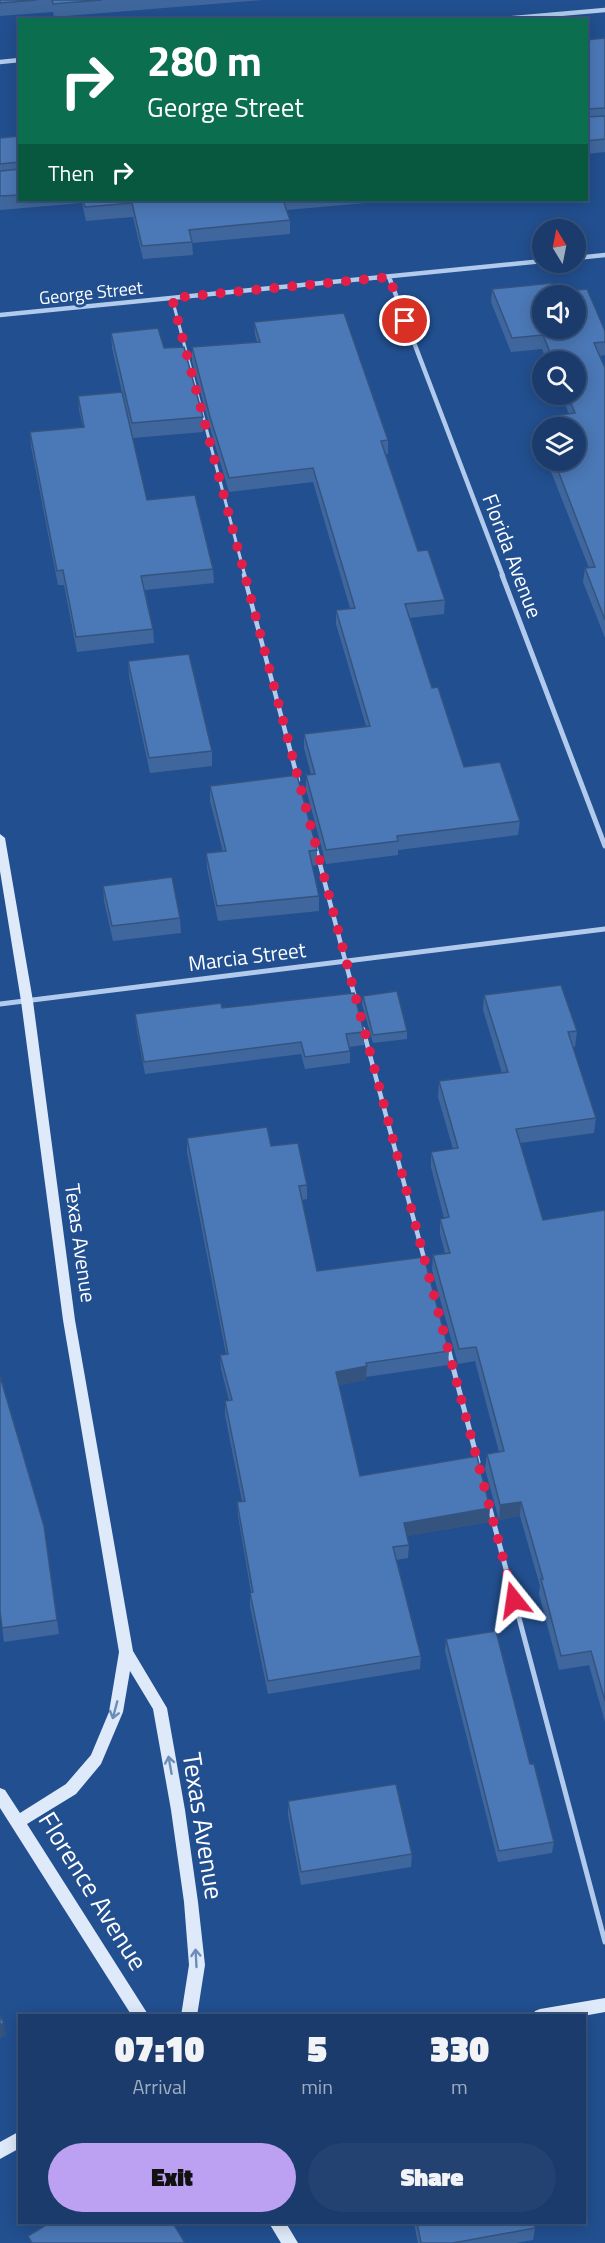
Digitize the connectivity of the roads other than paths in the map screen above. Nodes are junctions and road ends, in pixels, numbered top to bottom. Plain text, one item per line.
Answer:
1 (605, 10) edge
2 (514, 18) edge
3 (18, 60) edge
4 (0, 62) edge
5 (605, 255) edge
6 (586, 257) edge
7 (532, 262) edge
8 (389, 277) junction
9 (172, 298) junction
10 (0, 315) edge
11 (300, 790) edge
12 (0, 838) edge
13 (605, 846) edge
14 (315, 847) edge
15 (605, 929) edge
16 (345, 961) junction
17 (27, 1001) junction
18 (0, 1004) edge
19 (357, 1007) edge
20 (360, 1019) edge
21 (428, 1273) edge
22 (446, 1342) edge
23 (480, 1469) edge
24 (489, 1503) edge
25 (126, 1652) junction
26 (0, 1795) edge
27 (18, 1822) junction
28 (605, 1942) edge
29 (605, 2005) edge
30 (140, 2014) edge
31 (189, 2014) edge
32 (552, 2014) edge
33 (18, 2140) edge
34 (0, 2151) edge
35 (278, 2224) edge
36 (290, 2243) edge

1 - 2 street
3 - 4 street
5 - 6 street
7 - 8 street, George Street
8 - 9 street, George Street
8 - 13 street, Florida Avenue
9 - 10 street, George Street
9 - 11 lane
12 - 17 street, Texas Avenue
14 - 16 lane
15 - 16 street, Marcia Street
16 - 17 street, Marcia Street
16 - 19 lane
17 - 18 street, Marcia Street
17 - 25 street, Texas Avenue
20 - 21 lane
22 - 23 lane
24 - 28 lane
25 -> 27 street, Texas Avenue
31 -> 25 street, Texas Avenue
26 - 27 street, Florence Avenue
27 - 30 street, Florence Avenue
29 - 32 street
33 - 34 street
35 - 36 street

